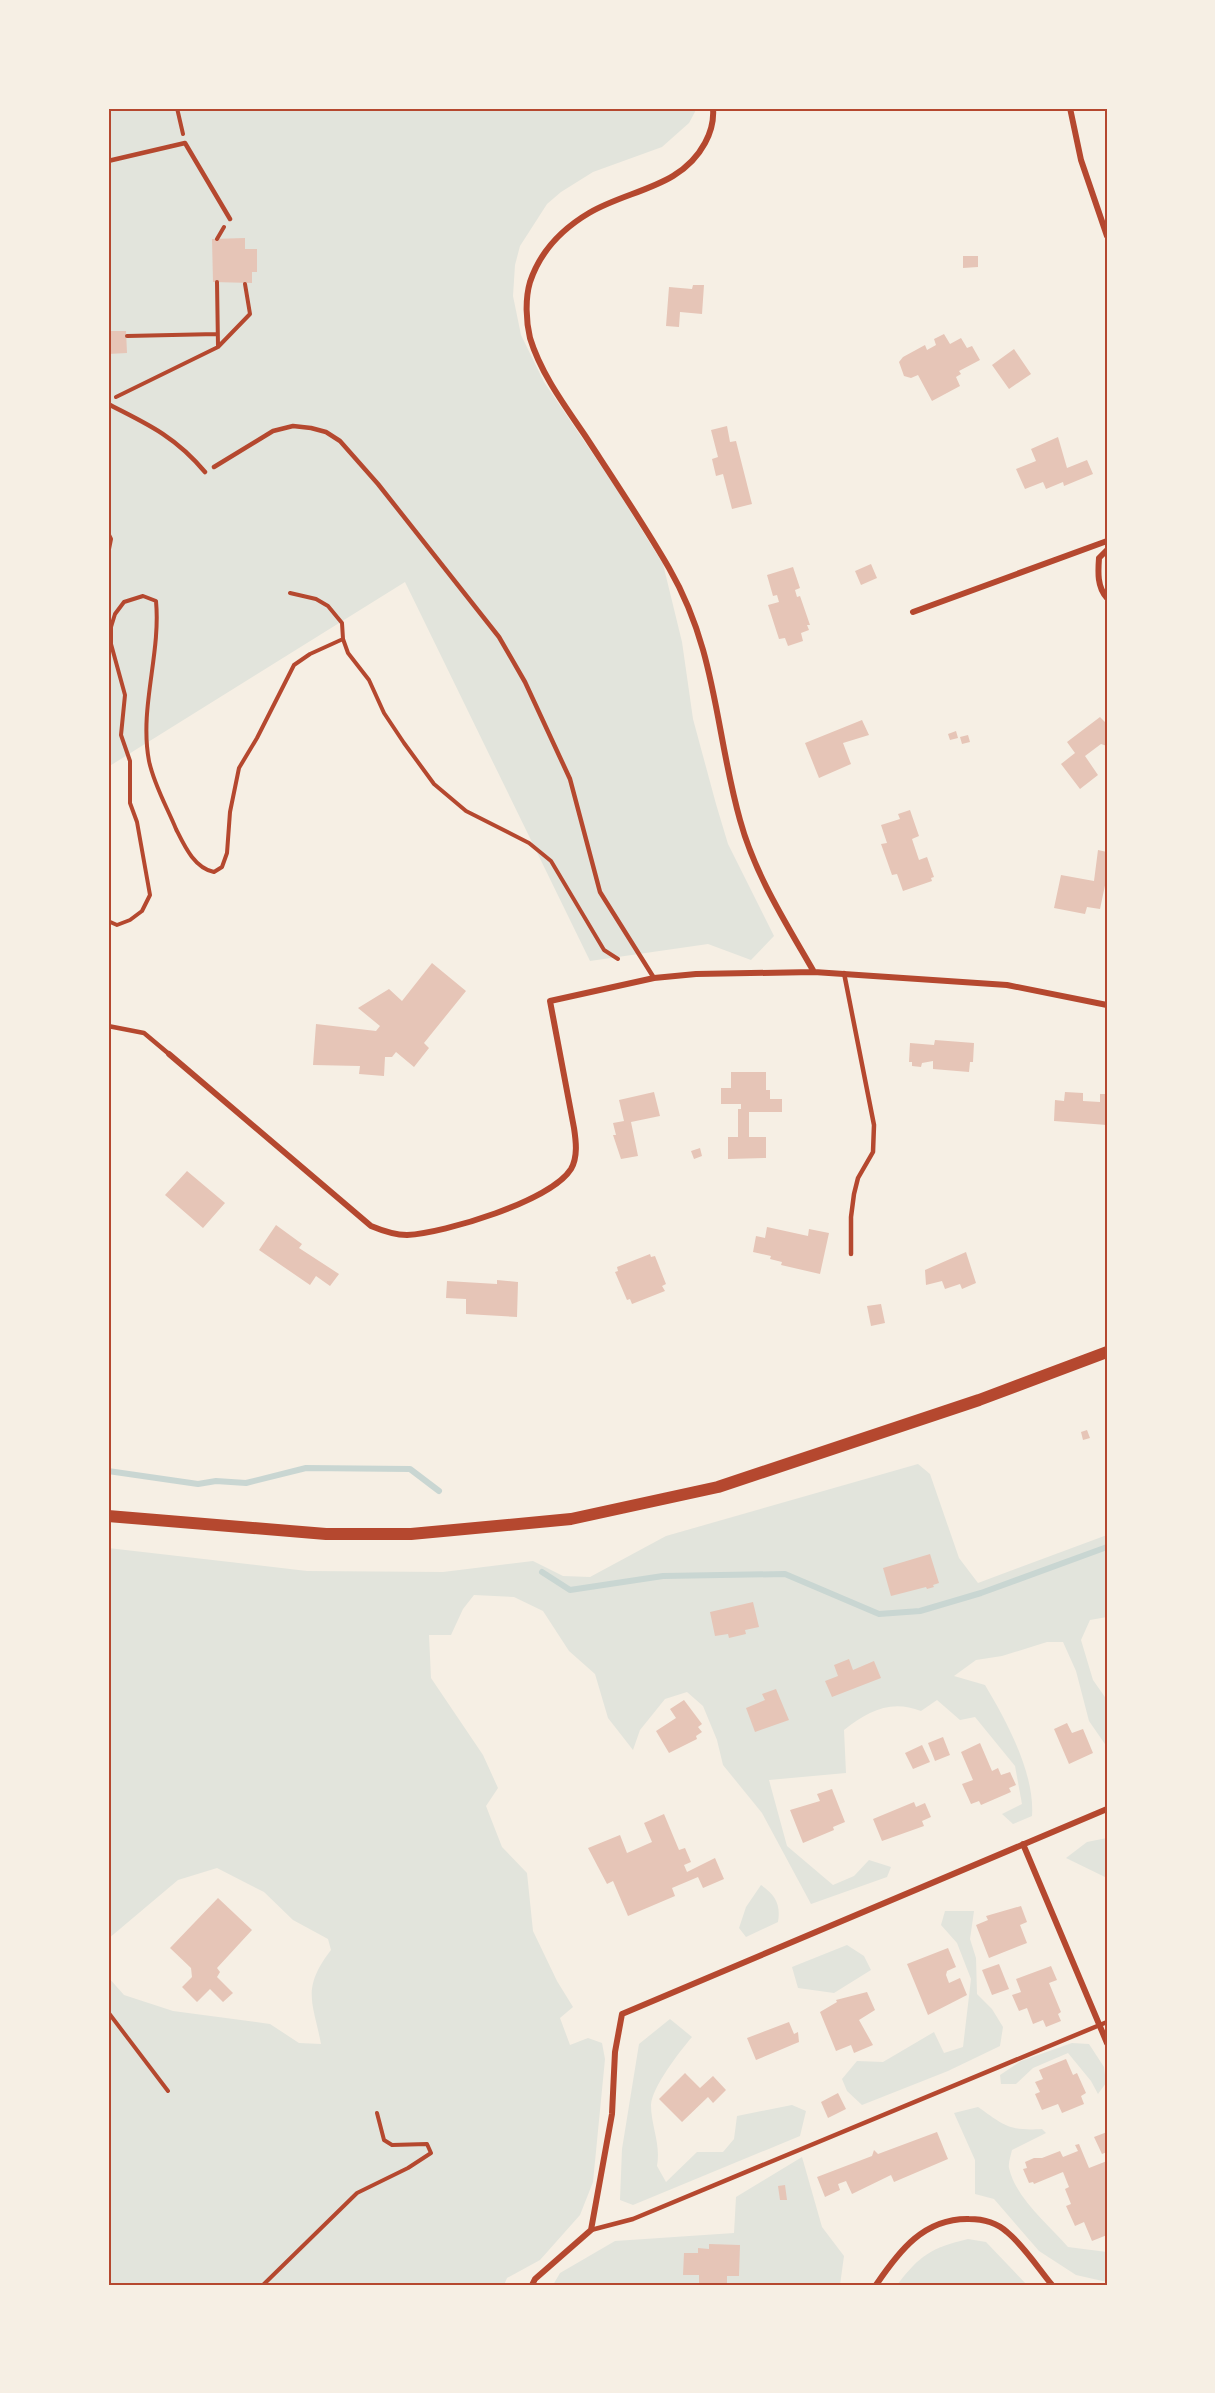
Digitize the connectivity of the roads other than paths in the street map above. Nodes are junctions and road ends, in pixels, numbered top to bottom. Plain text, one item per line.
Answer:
1 (713, 108) edge
2 (1070, 108) edge
3 (108, 161) edge
4 (230, 219) dead end
5 (1107, 236) edge
6 (110, 402) edge
7 (214, 467) dead end
8 (205, 472) dead end
9 (1107, 541) edge
10 (1107, 550) edge
11 (1107, 598) edge
12 (913, 612) dead end
13 (814, 972) junction
14 (844, 973) junction
15 (654, 978) junction
16 (1107, 1005) edge
17 (108, 1026) edge
18 (169, 1054) joint
19 (851, 1254) dead end
20 (1107, 1352) edge
21 (108, 1516) edge
22 (1107, 1809) edge
23 (1023, 1844) junction
24 (1107, 2022) edge
25 (1100, 2025) junction
26 (1107, 2043) edge
27 (591, 2230) junction
28 (532, 2285) edge
29 (876, 2285) edge
30 (1052, 2285) edge

1 - 13 street
2 - 5 street
3 - 4 lane
6 - 8 lane
7 - 15 lane
9 - 12 street
10 - 11 street
13 - 14 street
13 - 15 street
14 - 16 street
14 - 19 lane
15 - 18 street
17 - 18 lane
20 - 21 main road
22 - 23 street
23 - 25 street
23 - 27 street
24 - 25 lane
25 - 26 street
25 - 27 lane
27 - 28 street
29 - 30 street

